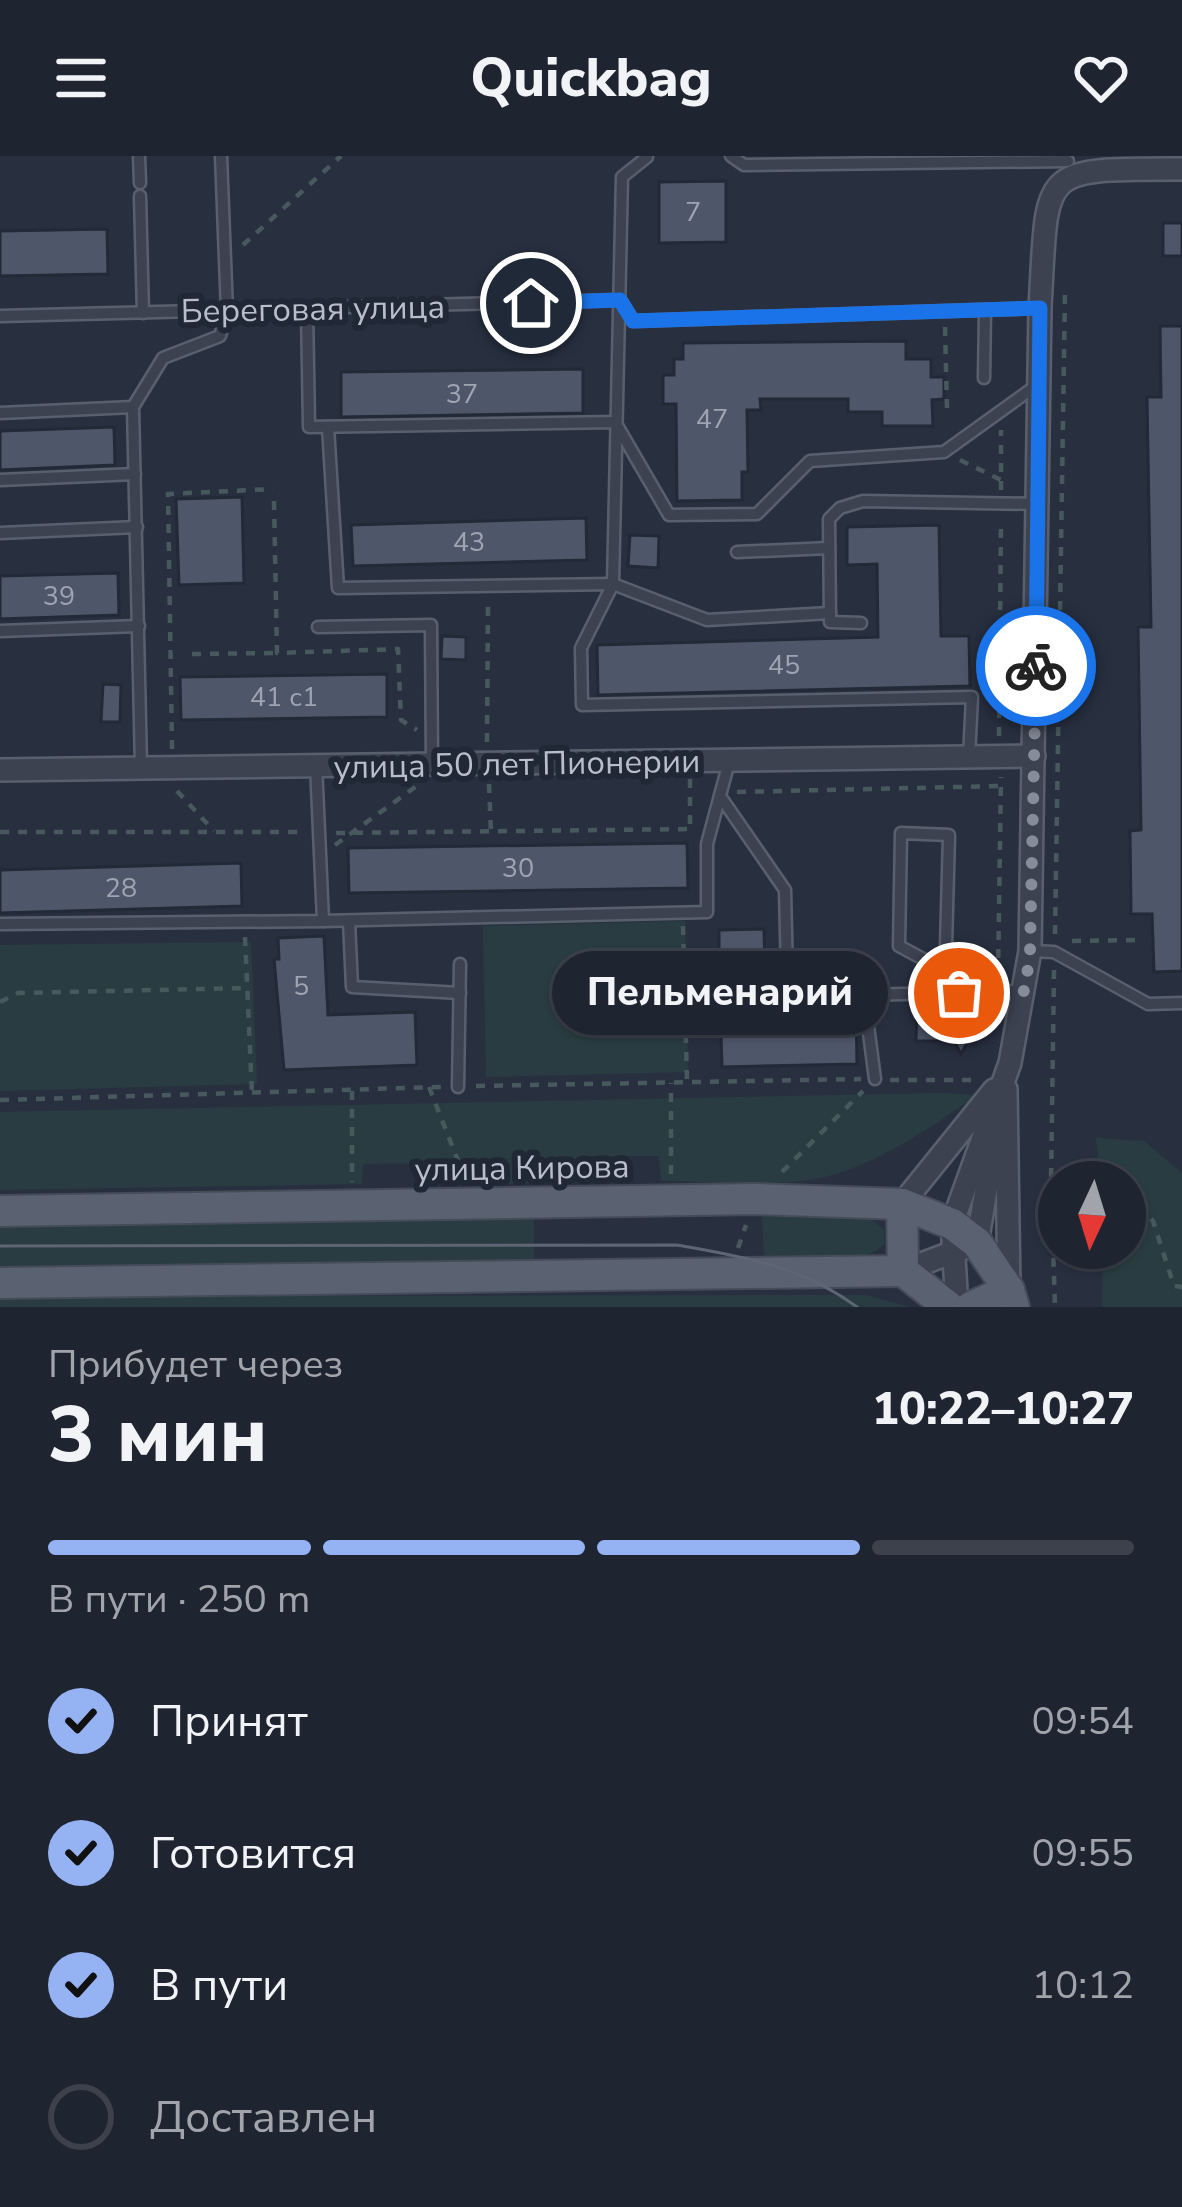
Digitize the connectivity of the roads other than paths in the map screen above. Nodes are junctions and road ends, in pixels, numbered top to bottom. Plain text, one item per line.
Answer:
1 (140, 156) edge
2 (221, 156) edge
3 (731, 156) edge
4 (647, 158) edge
5 (873, 161) edge
6 (1067, 165) edge
7 (1182, 169) edge
8 (620, 300) junction
9 (1040, 308) junction
10 (307, 309) junction
11 (986, 310) junction
12 (227, 311) junction
13 (147, 313) junction
14 (0, 316) edge
15 (984, 378) dead end
16 (1040, 383) junction
17 (133, 407) junction
18 (0, 412) edge
19 (615, 422) junction
20 (328, 427) junction
21 (135, 474) junction
22 (0, 480) edge
23 (1038, 504) junction
24 (137, 527) junction
25 (0, 533) edge
26 (830, 548) junction
27 (737, 552) dead end
28 (613, 584) junction
29 (830, 614) junction
30 (861, 623) dead end
31 (140, 626) junction
32 (318, 627) dead end
33 (0, 631) edge
34 (1034, 756) junction
35 (970, 757) junction
36 (730, 760) junction
37 (441, 764) junction
38 (316, 765) junction
39 (141, 767) junction
40 (0, 770) edge
41 (721, 795) junction
42 (323, 921) junction
43 (350, 921) junction
44 (0, 924) edge
45 (1030, 951) junction
46 (950, 961) junction
47 (460, 964) dead end
48 (1025, 991) junction
49 (460, 993) junction
50 (959, 993) junction
51 (864, 994) junction
52 (1182, 1003) edge
53 (1006, 1076) junction
54 (875, 1079) road end
55 (458, 1087) road end
56 (902, 1204) junction
57 (0, 1211) edge
58 (961, 1240) junction
59 (904, 1271) junction
60 (0, 1283) edge
61 (1011, 1299) edge
62 (953, 1307) edge
63 (971, 1307) edge

1 - 13 lane
2 - 12 lane
3 - 5 lane
4 - 8 lane
5 - 6 lane
6 - 7 street
6 - 9 street
8 - 10 lane, Береговая улица
8 - 11 lane, Береговая улица
8 - 19 lane
9 - 11 lane, Береговая улица
9 - 16 street
10 - 12 lane, Береговая улица
10 - 20 lane
11 - 15 lane
12 - 13 lane, Береговая улица
12 - 17 lane
13 - 14 lane, Береговая улица
16 - 19 lane
16 - 23 street
17 - 18 lane
17 - 21 lane
19 - 20 lane
19 - 28 lane
20 - 28 lane
21 - 22 lane
21 - 24 lane
23 - 26 lane
23 - 34 street
24 - 25 lane
24 - 31 lane
26 - 27 lane
26 - 29 lane
28 - 29 lane
28 - 35 lane
29 - 30 lane
31 - 33 lane
31 - 39 lane
32 - 37 lane
34 - 35 street, улица 50 лет Пионерии
34 - 45 street
35 - 36 street, улица 50 лет Пионерии
36 - 37 street, улица 50 лет Пионерии
36 - 41 lane
37 - 38 street, улица 50 лет Пионерии
38 - 39 street, улица 50 лет Пионерии
38 - 42 lane
39 - 40 street, улица 50 лет Пионерии
41 - 43 lane
41 - 51 lane
42 - 43 lane
42 - 44 lane
43 - 49 lane
45 - 48 street
45 - 52 lane
46 - 46 lane
46 - 50 lane
47 - 49 lane
48 - 50 lane
48 - 53 street
49 - 55 lane
50 - 51 lane
51 - 54 lane
53 - 56 street
53 - 58 street
53 - 61 street
56 - 57 main road, улица Кирова
56 - 58 main road, улица Кирова
56 - 59 main road
58 - 59 street
58 - 61 main road
58 - 62 street
59 - 60 main road
59 - 62 main road
61 - 63 main road

